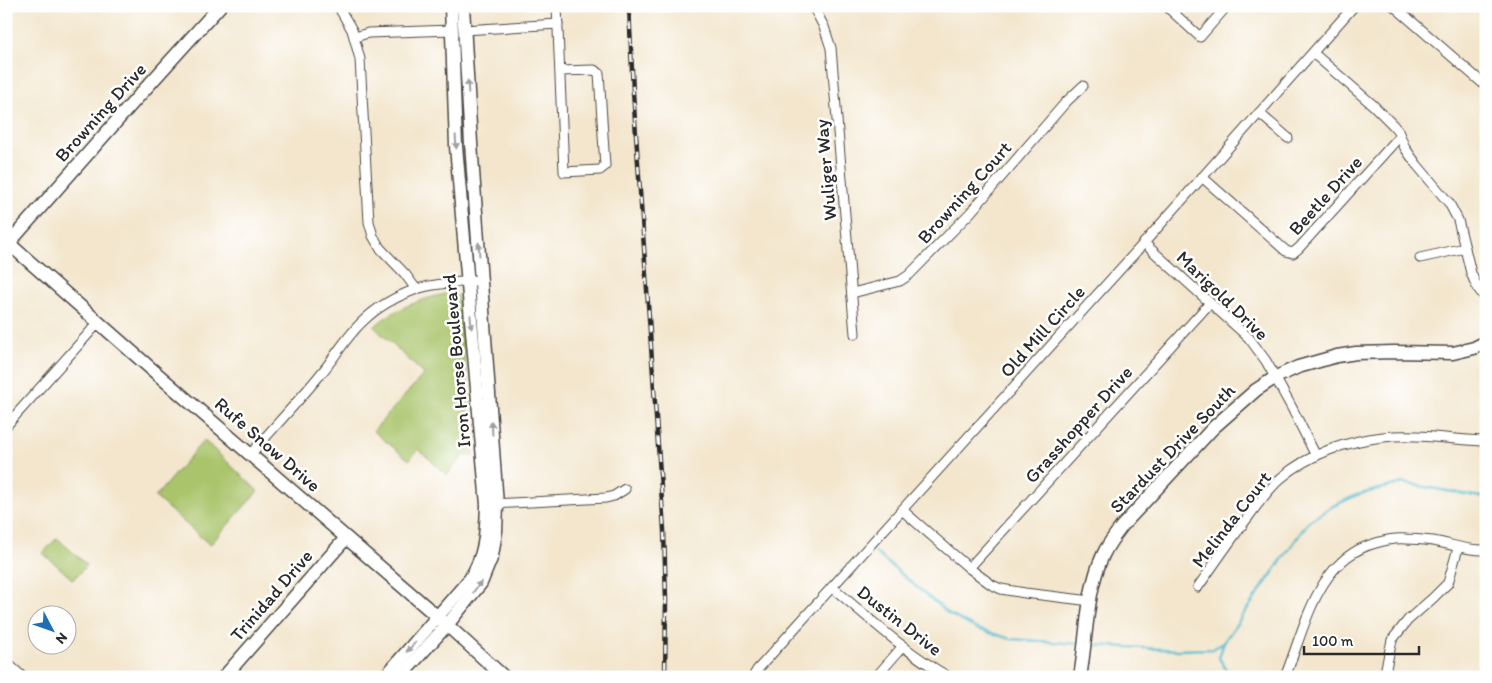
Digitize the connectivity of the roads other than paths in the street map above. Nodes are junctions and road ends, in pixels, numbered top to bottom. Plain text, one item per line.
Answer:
1 (220, 6) edge
2 (338, 6) edge
3 (451, 6) edge
4 (463, 6) edge
5 (557, 6) edge
6 (813, 6) edge
7 (1166, 6) edge
8 (1226, 6) edge
9 (1354, 6) edge
10 (1394, 6) edge
11 (558, 24) junction
12 (458, 30) junction
13 (355, 37) junction
14 (1312, 53) junction
15 (560, 71) junction
16 (1083, 86) dead end
17 (1486, 86) edge
18 (1259, 113) junction
19 (1400, 136) junction
20 (1288, 138) dead end
21 (1202, 178) junction
22 (8, 242) edge
23 (1144, 243) junction
24 (1465, 248) junction
25 (1420, 258) dead end
26 (481, 280) junction
27 (468, 282) junction
28 (416, 289) junction
29 (852, 293) junction
30 (1486, 299) edge
31 (1210, 302) junction
32 (99, 322) junction
33 (855, 334) dead end
34 (1486, 342) edge
35 (1276, 378) junction
36 (6, 426) edge
37 (1486, 441) edge
38 (251, 454) junction
39 (1316, 456) junction
40 (625, 489) dead end
41 (492, 504) junction
42 (902, 510) junction
43 (346, 538) junction
44 (1458, 548) junction
45 (1486, 550) edge
46 (969, 568) junction
47 (832, 587) junction
48 (1198, 587) dead end
49 (1091, 601) junction
50 (442, 621) junction
51 (903, 646) junction
52 (6, 662) edge
53 (24, 677) edge
54 (224, 677) edge
55 (385, 677) edge
56 (400, 677) edge
57 (504, 677) edge
58 (753, 677) edge
59 (876, 677) edge
60 (949, 677) edge
61 (1080, 677) edge
62 (1286, 677) edge
63 (1384, 677) edge

1 - 22 street, Browning Drive
2 - 13 street
3 - 12 street, Iron Horse Boulevard
4 - 12 street, Iron Horse Boulevard
5 - 11 street
6 - 29 street, Wuliger Way
7 - 8 street
9 - 14 street, Old Mill Circle
10 - 17 street
11 - 12 street
11 - 15 street
12 - 13 street
26 -> 12 street, Iron Horse Boulevard
12 -> 27 street, Iron Horse Boulevard
13 - 28 street
14 - 18 street, Old Mill Circle
14 - 19 street
15 - 15 street
16 - 29 street, Browning Court
18 - 20 street
18 - 21 street, Old Mill Circle
19 - 21 street, Beetle Drive
19 - 24 street
21 - 23 street, Old Mill Circle
22 - 32 street, Rufe Snow Drive
23 - 31 street, Marigold Drive
23 - 42 street, Old Mill Circle
24 - 25 street
24 - 30 street
26 - 27 street
41 -> 26 street, Iron Horse Boulevard
27 - 28 street
27 -> 41 street, Iron Horse Boulevard
28 - 38 street
29 - 33 street, Wuliger Way
31 - 35 street, Marigold Drive
31 - 46 street, Grasshopper Drive
32 - 36 street
32 - 38 street, Rufe Snow Drive
34 - 35 street, Stardust Drive South
35 - 39 street, Marigold Drive
35 - 49 street, Stardust Drive South
37 - 39 street, Melinda Court
38 - 43 street, Rufe Snow Drive
39 - 48 street, Melinda Court
40 - 41 street
41 - 50 street, Iron Horse Boulevard
42 - 46 street
42 - 47 street, Old Mill Circle
43 - 50 street, Rufe Snow Drive
43 - 54 street, Trinidad Drive
44 - 45 street
44 - 62 street
44 - 63 street
46 - 49 street
47 - 51 street, Dustin Drive
47 - 58 street, Old Mill Circle
49 - 61 street, Stardust Drive South
50 -> 55 street, Iron Horse Boulevard
50 - 56 street, Iron Horse Boulevard
50 - 57 street, Rufe Snow Drive
51 - 59 street
51 - 60 street, Dustin Drive
52 - 53 street

